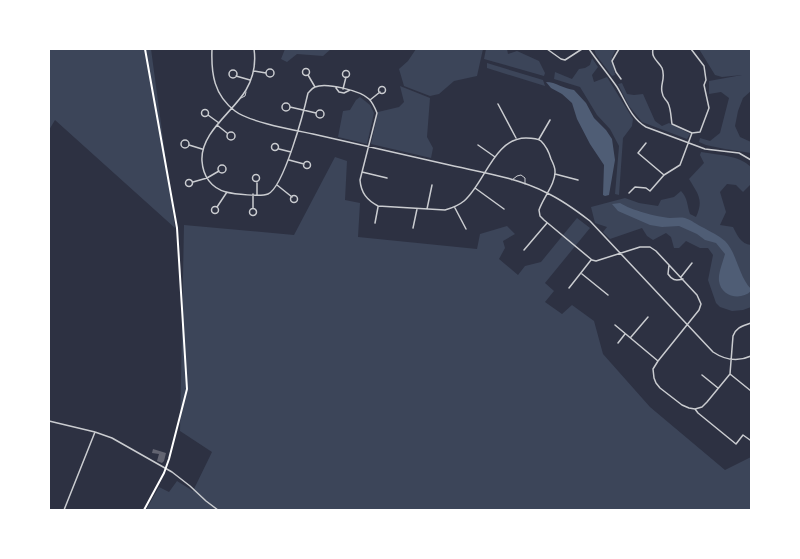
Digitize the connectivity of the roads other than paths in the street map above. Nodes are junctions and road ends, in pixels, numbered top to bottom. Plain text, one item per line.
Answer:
1 (145, 49) edge
2 (212, 49) edge
3 (254, 49) edge
4 (547, 49) edge
5 (582, 49) edge
6 (589, 49) edge
7 (619, 49) edge
8 (654, 49) edge
9 (691, 49) edge
10 (253, 71) junction
11 (266, 73) junction
12 (308, 75) dead end
13 (236, 76) dead end
14 (346, 77) dead end
15 (620, 79) dead end
16 (251, 80) junction
17 (315, 87) junction
18 (336, 88) junction
19 (343, 89) junction
20 (350, 90) junction
21 (380, 92) dead end
22 (370, 100) junction
23 (498, 104) dead end
24 (290, 107) junction
25 (232, 109) junction
26 (304, 110) junction
27 (316, 113) junction
28 (208, 115) dead end
29 (550, 120) dead end
30 (218, 124) junction
31 (297, 131) junction
32 (228, 133) dead end
33 (692, 133) junction
34 (516, 139) junction
35 (539, 139) junction
36 (689, 142) junction
37 (646, 143) dead end
38 (189, 145) dead end
39 (478, 145) dead end
40 (368, 147) junction
41 (279, 148) dead end
42 (202, 149) junction
43 (291, 152) junction
44 (495, 157) junction
45 (289, 160) junction
46 (751, 160) edge
47 (304, 164) dead end
48 (219, 171) dead end
49 (362, 172) junction
50 (484, 173) junction
51 (555, 174) junction
52 (664, 175) junction
53 (207, 178) junction
54 (386, 178) dead end
55 (512, 180) junction
56 (578, 180) dead end
57 (193, 182) dead end
58 (257, 182) dead end
59 (525, 184) junction
60 (277, 185) junction
61 (432, 185) dead end
62 (475, 188) junction
63 (226, 192) junction
64 (547, 193) junction
65 (629, 193) dead end
66 (253, 194) junction
67 (257, 195) junction
68 (292, 197) dead end
69 (378, 206) junction
70 (217, 207) dead end
71 (253, 208) dead end
72 (455, 208) junction
73 (416, 209) junction
74 (427, 209) junction
75 (504, 209) dead end
76 (375, 223) dead end
77 (547, 223) junction
78 (413, 228) dead end
79 (466, 229) dead end
80 (524, 250) dead end
81 (620, 253) junction
82 (592, 260) junction
83 (692, 263) dead end
84 (669, 265) junction
85 (581, 273) junction
86 (682, 278) junction
87 (569, 288) dead end
88 (608, 294) dead end
89 (648, 317) dead end
90 (751, 323) edge
91 (615, 325) dead end
92 (688, 326) junction
93 (626, 334) junction
94 (631, 338) junction
95 (618, 344) dead end
96 (751, 356) edge
97 (730, 359) junction
98 (658, 361) junction
99 (730, 374) junction
100 (702, 375) dead end
101 (718, 388) junction
102 (750, 389) edge
103 (695, 409) junction
104 (49, 422) edge
105 (95, 432) junction
106 (750, 440) dead end
107 (166, 468) junction
108 (64, 510) edge
109 (144, 510) edge
110 (218, 510) edge

1 - 107 main road
2 - 25 street
3 - 10 street
4 - 5 street
6 - 36 street
7 - 15 street
8 - 33 street
9 - 33 street
10 - 11 street
10 - 16 street
11 - 11 street
12 - 17 street
13 - 16 street
14 - 19 street
16 - 25 street
17 - 18 street
17 - 26 street
18 - 19 street
18 - 20 street
19 - 20 street
20 - 22 street
21 - 22 street
22 - 40 street
23 - 34 street
24 - 24 street
24 - 26 street
25 - 30 street
25 - 31 street
26 - 27 street
26 - 31 street
27 - 27 street
28 - 30 street
29 - 35 street
30 - 32 street
30 - 42 street
31 - 40 street
31 - 43 street
33 - 36 street
34 - 35 street
34 - 44 street
35 - 51 street
36 - 46 street
36 - 52 street
37 - 52 street
38 - 42 street
39 - 44 street
40 - 49 street
40 - 50 street
41 - 43 street
42 - 53 street
43 - 45 street
44 - 50 street
45 - 47 street
45 - 60 street
48 - 53 street
49 - 54 street
49 - 69 street
50 - 55 street
50 - 62 street
51 - 56 street
51 - 64 street
52 - 65 street
53 - 57 street
53 - 63 street
55 - 59 street
55 - 59 lane
58 - 67 street
59 - 64 street
60 - 67 street
60 - 68 street
61 - 74 street
62 - 72 street
62 - 75 street
63 - 66 street
63 - 70 street
64 - 77 street
64 - 81 street
66 - 67 street
66 - 71 street
69 - 73 street
69 - 76 street
72 - 74 street
72 - 79 street
73 - 74 street
73 - 78 street
77 - 80 street
77 - 82 street
81 - 82 street
81 - 84 street
81 - 92 street
82 - 85 street
83 - 86 street
84 - 86 street
84 - 86 street
85 - 87 street
85 - 88 street
86 - 92 street
89 - 94 street
90 - 97 street
91 - 93 street
92 - 97 street
92 - 98 street
93 - 94 street
93 - 95 street
94 - 98 street
96 - 97 street
97 - 99 street
98 - 103 street
99 - 101 street
99 - 102 street
100 - 101 street
101 - 103 street
103 - 106 street
104 - 105 street
105 - 107 street
105 - 108 street
107 - 109 main road
107 - 110 street

